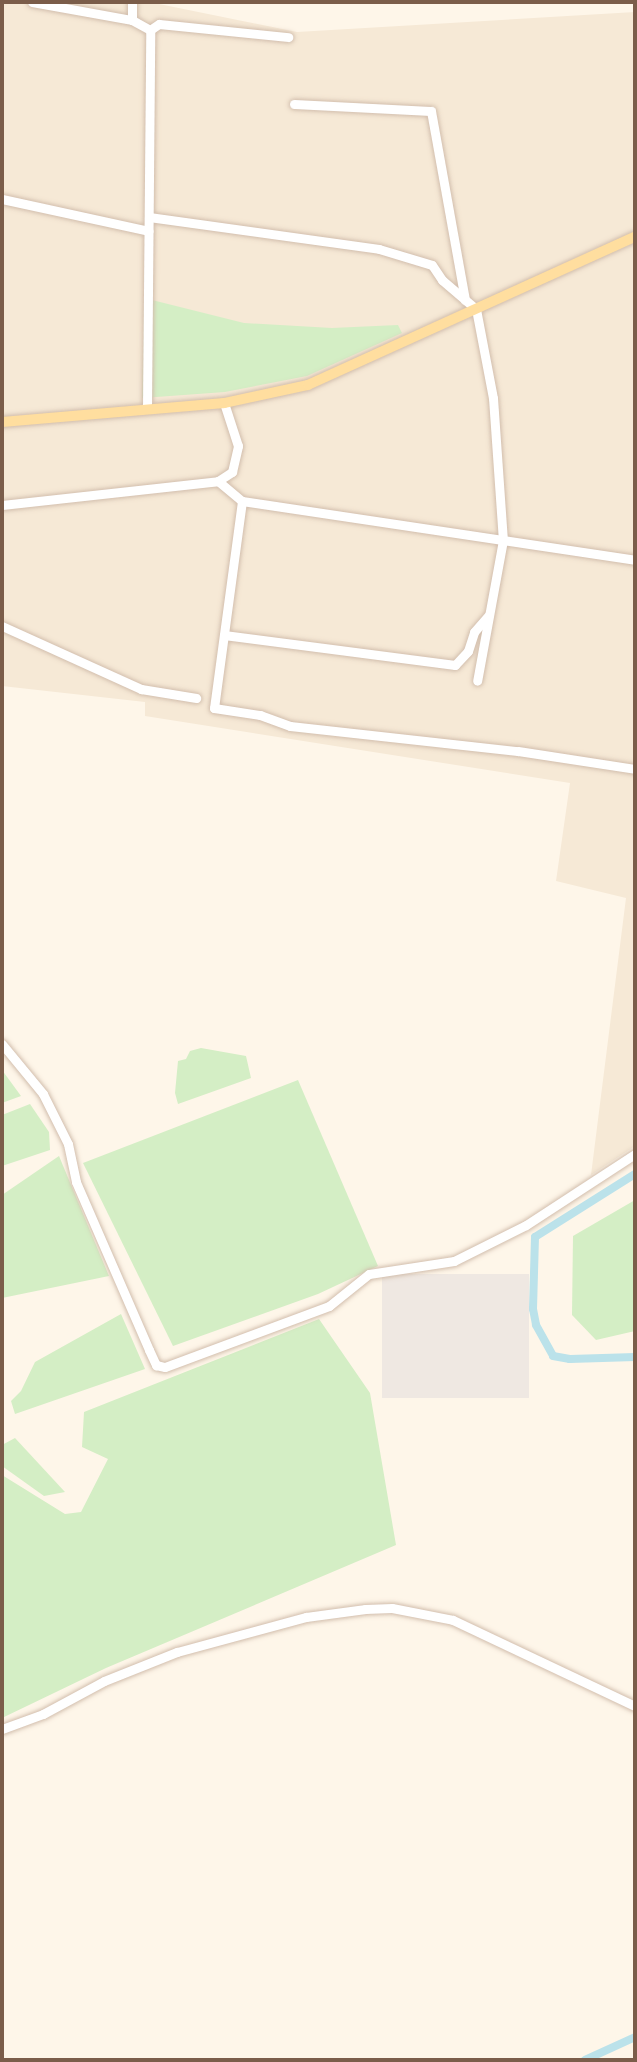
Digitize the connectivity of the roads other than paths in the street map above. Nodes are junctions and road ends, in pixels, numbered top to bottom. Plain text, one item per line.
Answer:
1 (32, 2) edge
2 (132, 2) edge
3 (50, 4) edge
4 (132, 20) junction
5 (149, 30) junction
6 (288, 37) dead end
7 (294, 104) dead end
8 (2, 199) edge
9 (149, 218) junction
10 (149, 231) junction
11 (635, 237) edge
12 (465, 300) junction
13 (476, 309) junction
14 (224, 403) junction
15 (147, 408) junction
16 (2, 422) edge
17 (218, 481) junction
18 (242, 501) junction
19 (2, 505) edge
20 (503, 540) junction
21 (635, 560) edge
22 (489, 615) junction
23 (2, 626) edge
24 (224, 635) junction
25 (477, 681) dead end
26 (196, 698) dead end
27 (635, 769) edge
28 (2, 1044) edge
29 (635, 1154) edge
30 (635, 1706) edge
31 (2, 1729) edge

1 - 3 street
2 - 4 street
3 - 4 street
4 - 5 street
5 - 6 street
5 - 9 street
7 - 12 street
8 - 10 street
9 - 10 street
9 - 12 street
10 - 15 street
11 - 13 main road
12 - 13 street
13 - 14 main road
13 - 20 street
14 - 15 main road
14 - 17 street
15 - 16 main road
17 - 18 street
17 - 19 street
18 - 20 street
18 - 24 street
20 - 21 street
20 - 22 street
22 - 24 street
22 - 25 street
23 - 26 street
24 - 27 street
28 - 29 street
30 - 31 street

